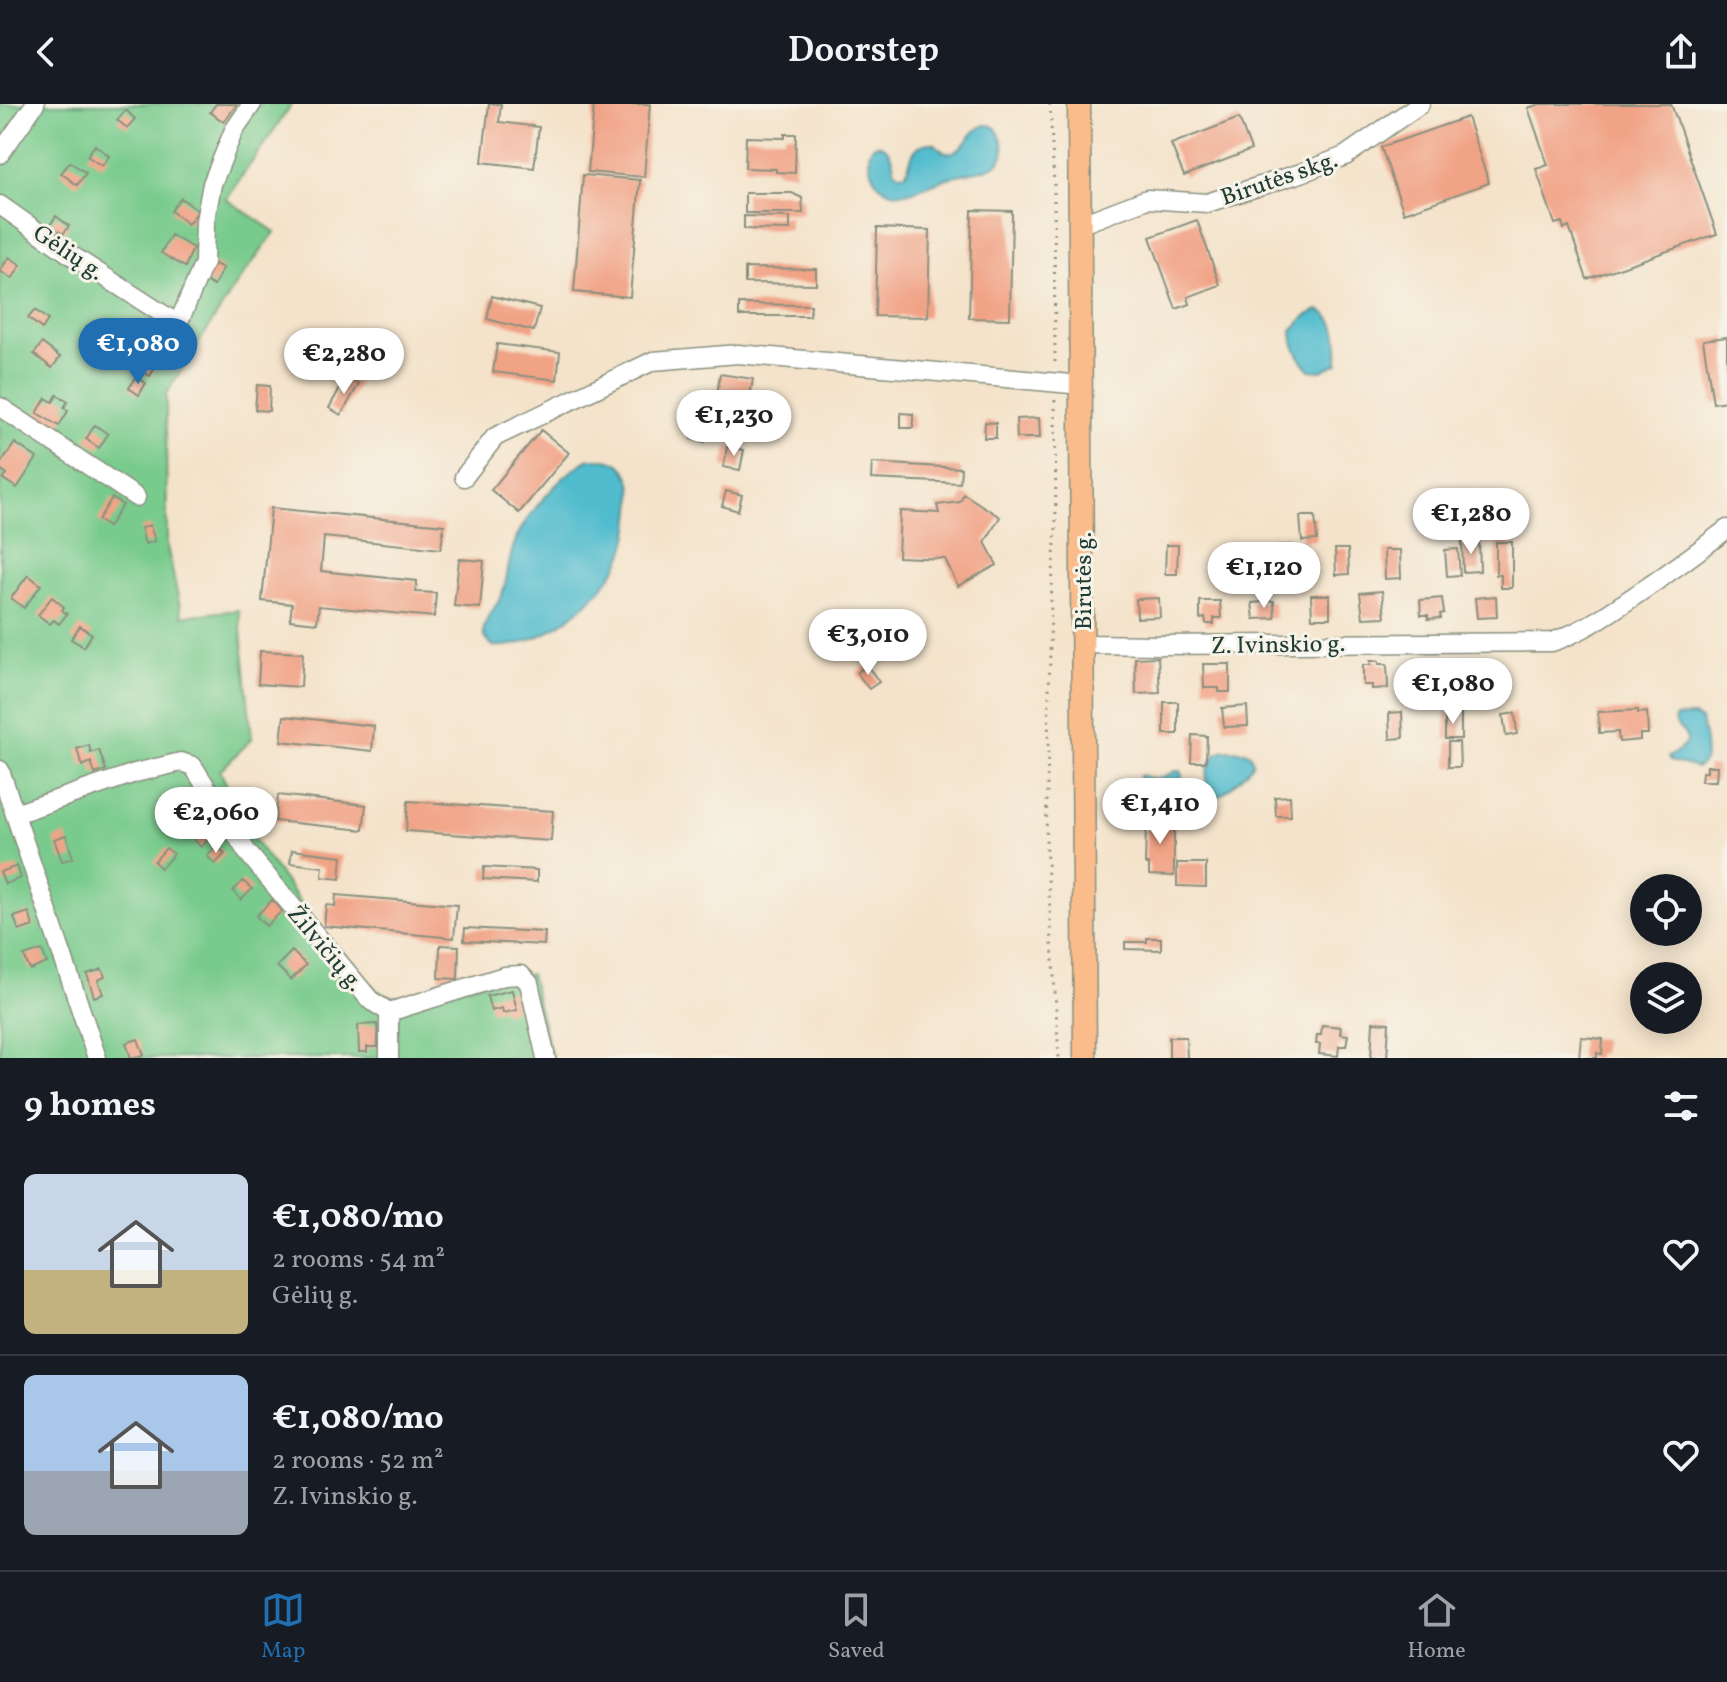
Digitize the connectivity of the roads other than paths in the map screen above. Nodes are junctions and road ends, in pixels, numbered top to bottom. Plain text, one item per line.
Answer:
1 (35, 104) edge
2 (252, 104) edge
3 (1079, 104) edge
4 (1420, 104) edge
5 (0, 154) edge
6 (0, 205) edge
7 (1079, 225) junction
8 (1082, 385) junction
9 (0, 407) edge
10 (464, 477) dead end
11 (136, 497) dead end
12 (1727, 529) edge
13 (1083, 644) junction
14 (0, 770) edge
15 (15, 814) junction
16 (389, 1012) junction
17 (97, 1058) edge
18 (389, 1058) edge
19 (546, 1058) edge
20 (1085, 1058) edge

1 - 5 street
2 - 6 street, Gėlių g.
3 - 7 main road, Birutės g.
4 - 7 street, Birutės skg.
7 - 8 main road, Birutės g.
8 - 10 street
8 - 13 main road, Birutės g.
9 - 11 street
12 - 13 street, Z. Ivinskio g.
13 - 20 main road, Birutės g.
14 - 15 street
15 - 16 street, Žilvičių g.
15 - 17 street
16 - 18 street
16 - 19 street

